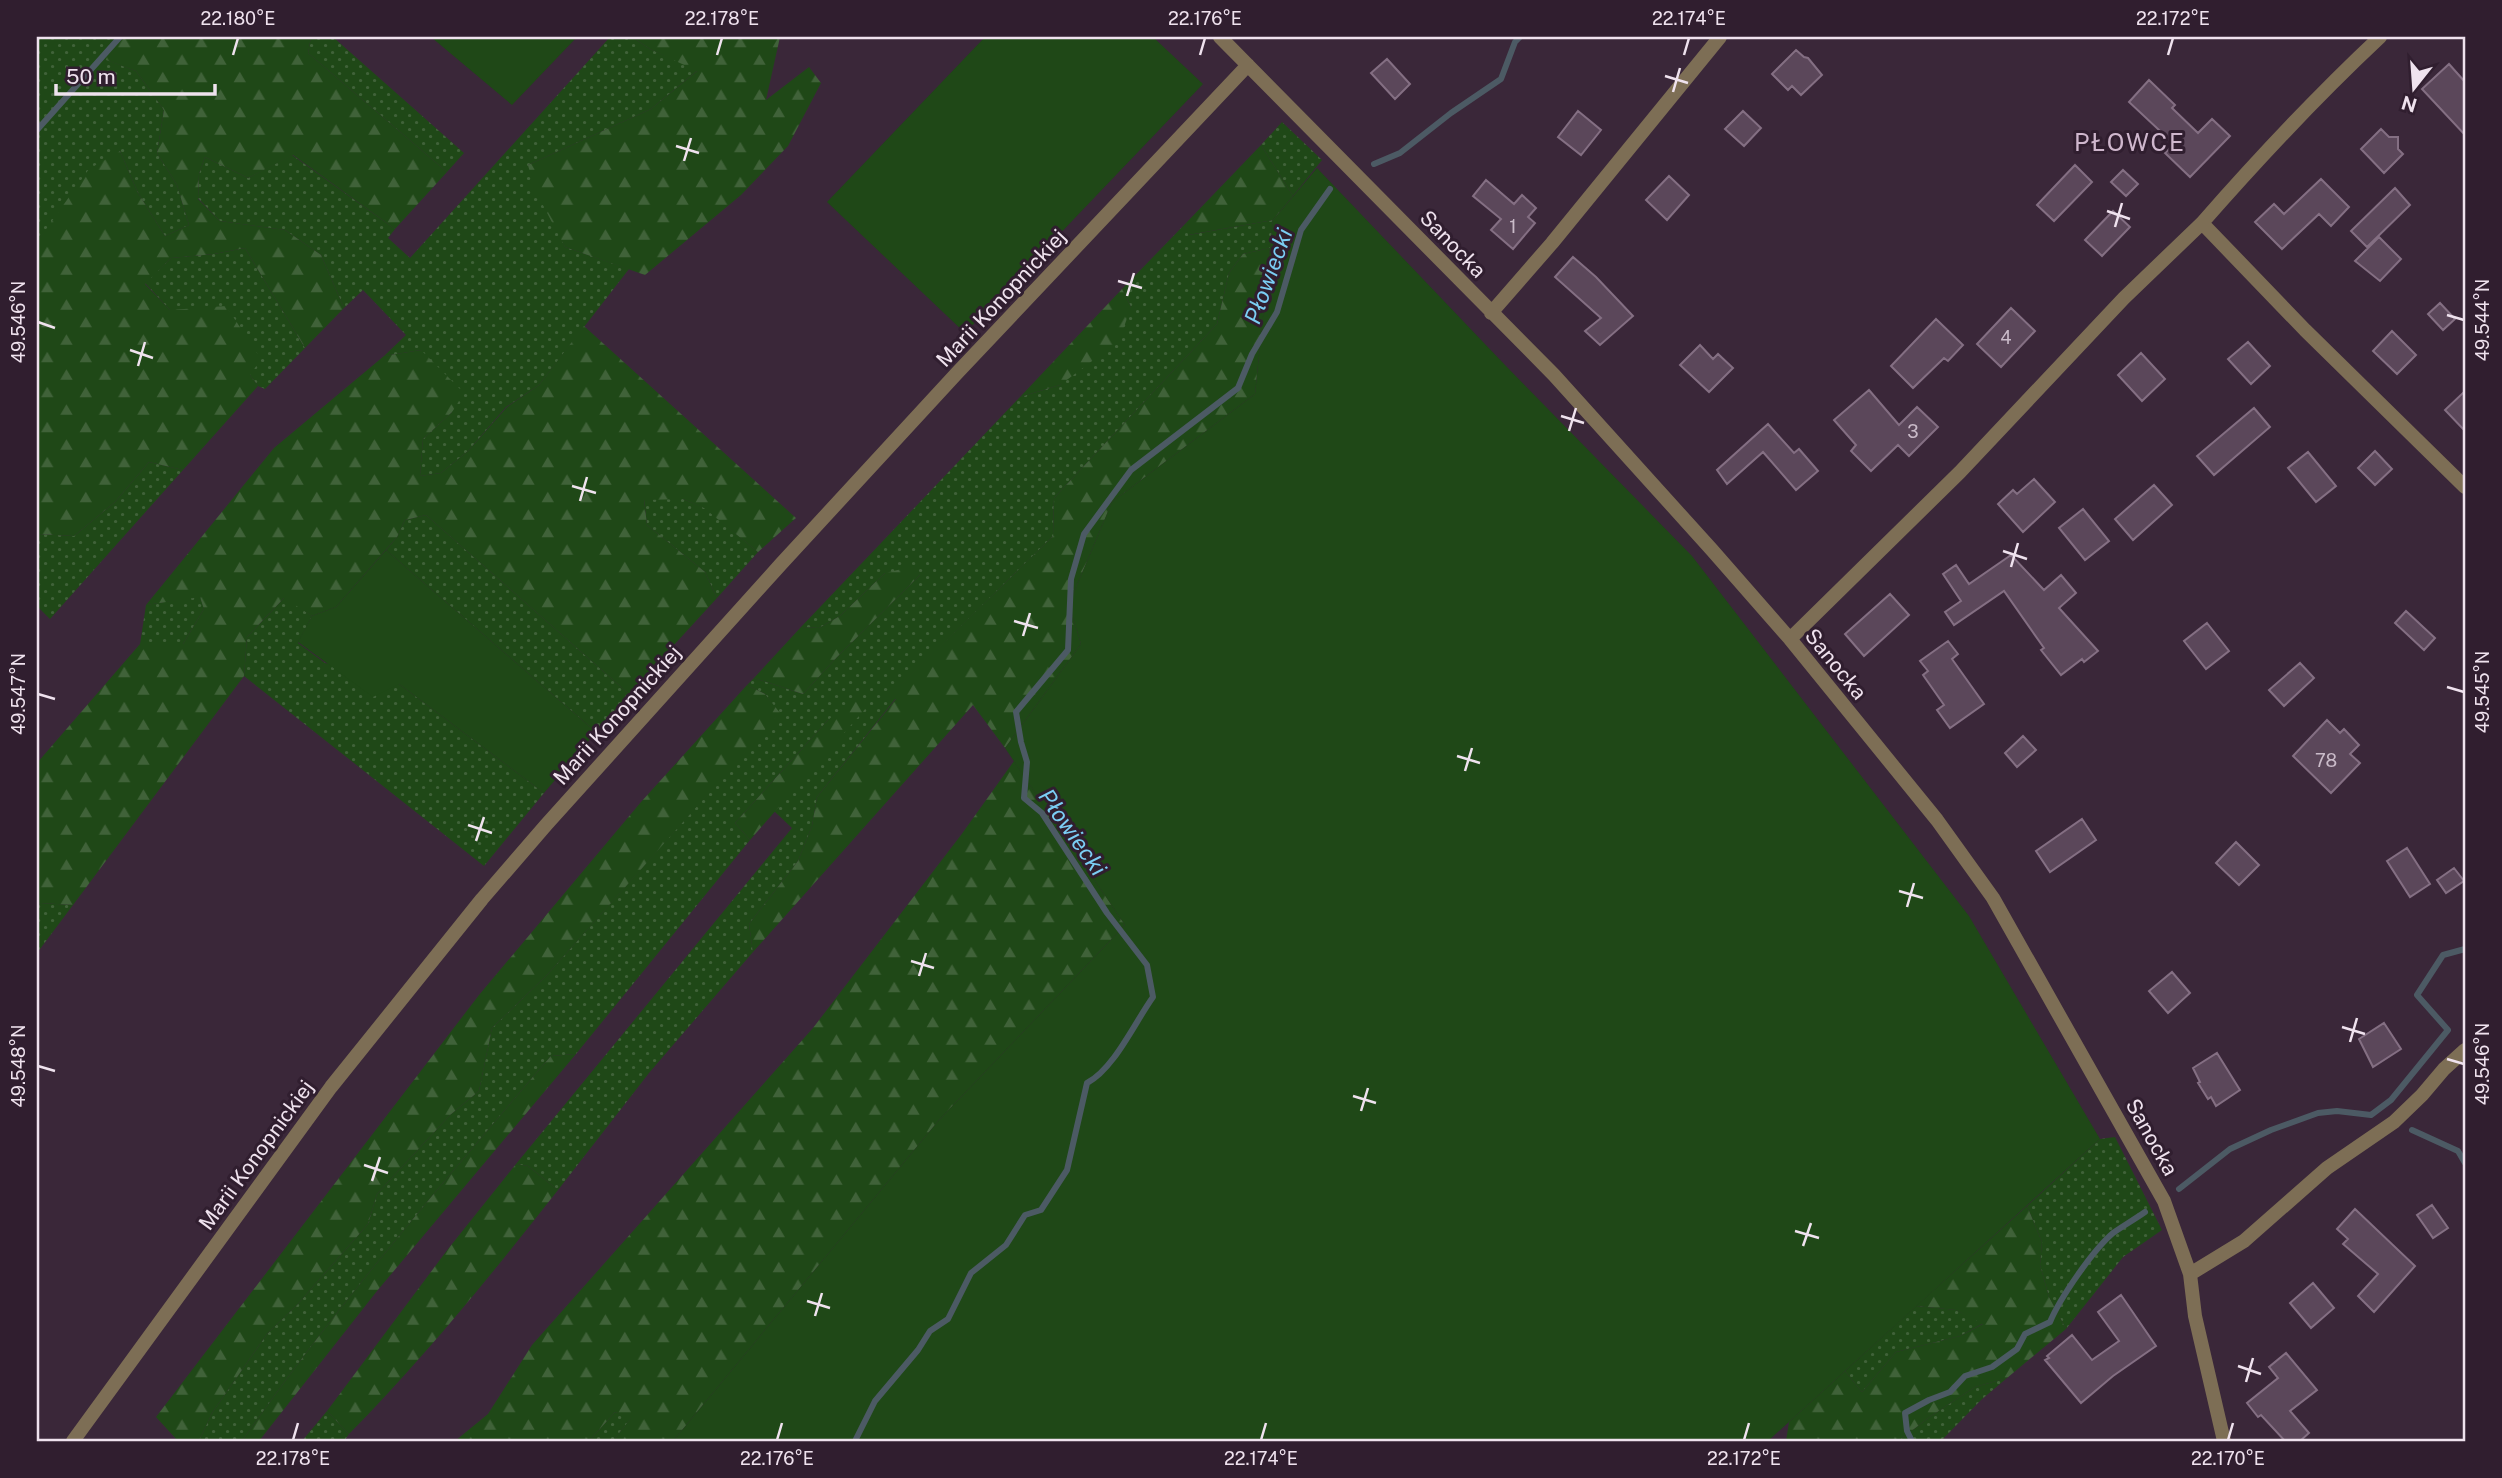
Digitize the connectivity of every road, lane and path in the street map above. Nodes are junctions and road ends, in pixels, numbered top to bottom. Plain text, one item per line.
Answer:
1 (1220, 37) edge
2 (1720, 37) edge
3 (2380, 37) edge
4 (1248, 65) junction
5 (2202, 223) junction
6 (1491, 313) junction
7 (2465, 487) edge
8 (1790, 639) junction
9 (2465, 1050) edge
10 (2190, 1274) junction
11 (73, 1441) edge
12 (2224, 1441) edge

1 - 4 street, Sanocka
2 - 6 street
3 - 5 street
4 - 6 street, Sanocka
4 - 11 street, Marii Konopnickiej
5 - 7 street
5 - 8 street
6 - 8 street, Sanocka
8 - 10 street, Sanocka
9 - 10 street
10 - 12 street, Sanocka

